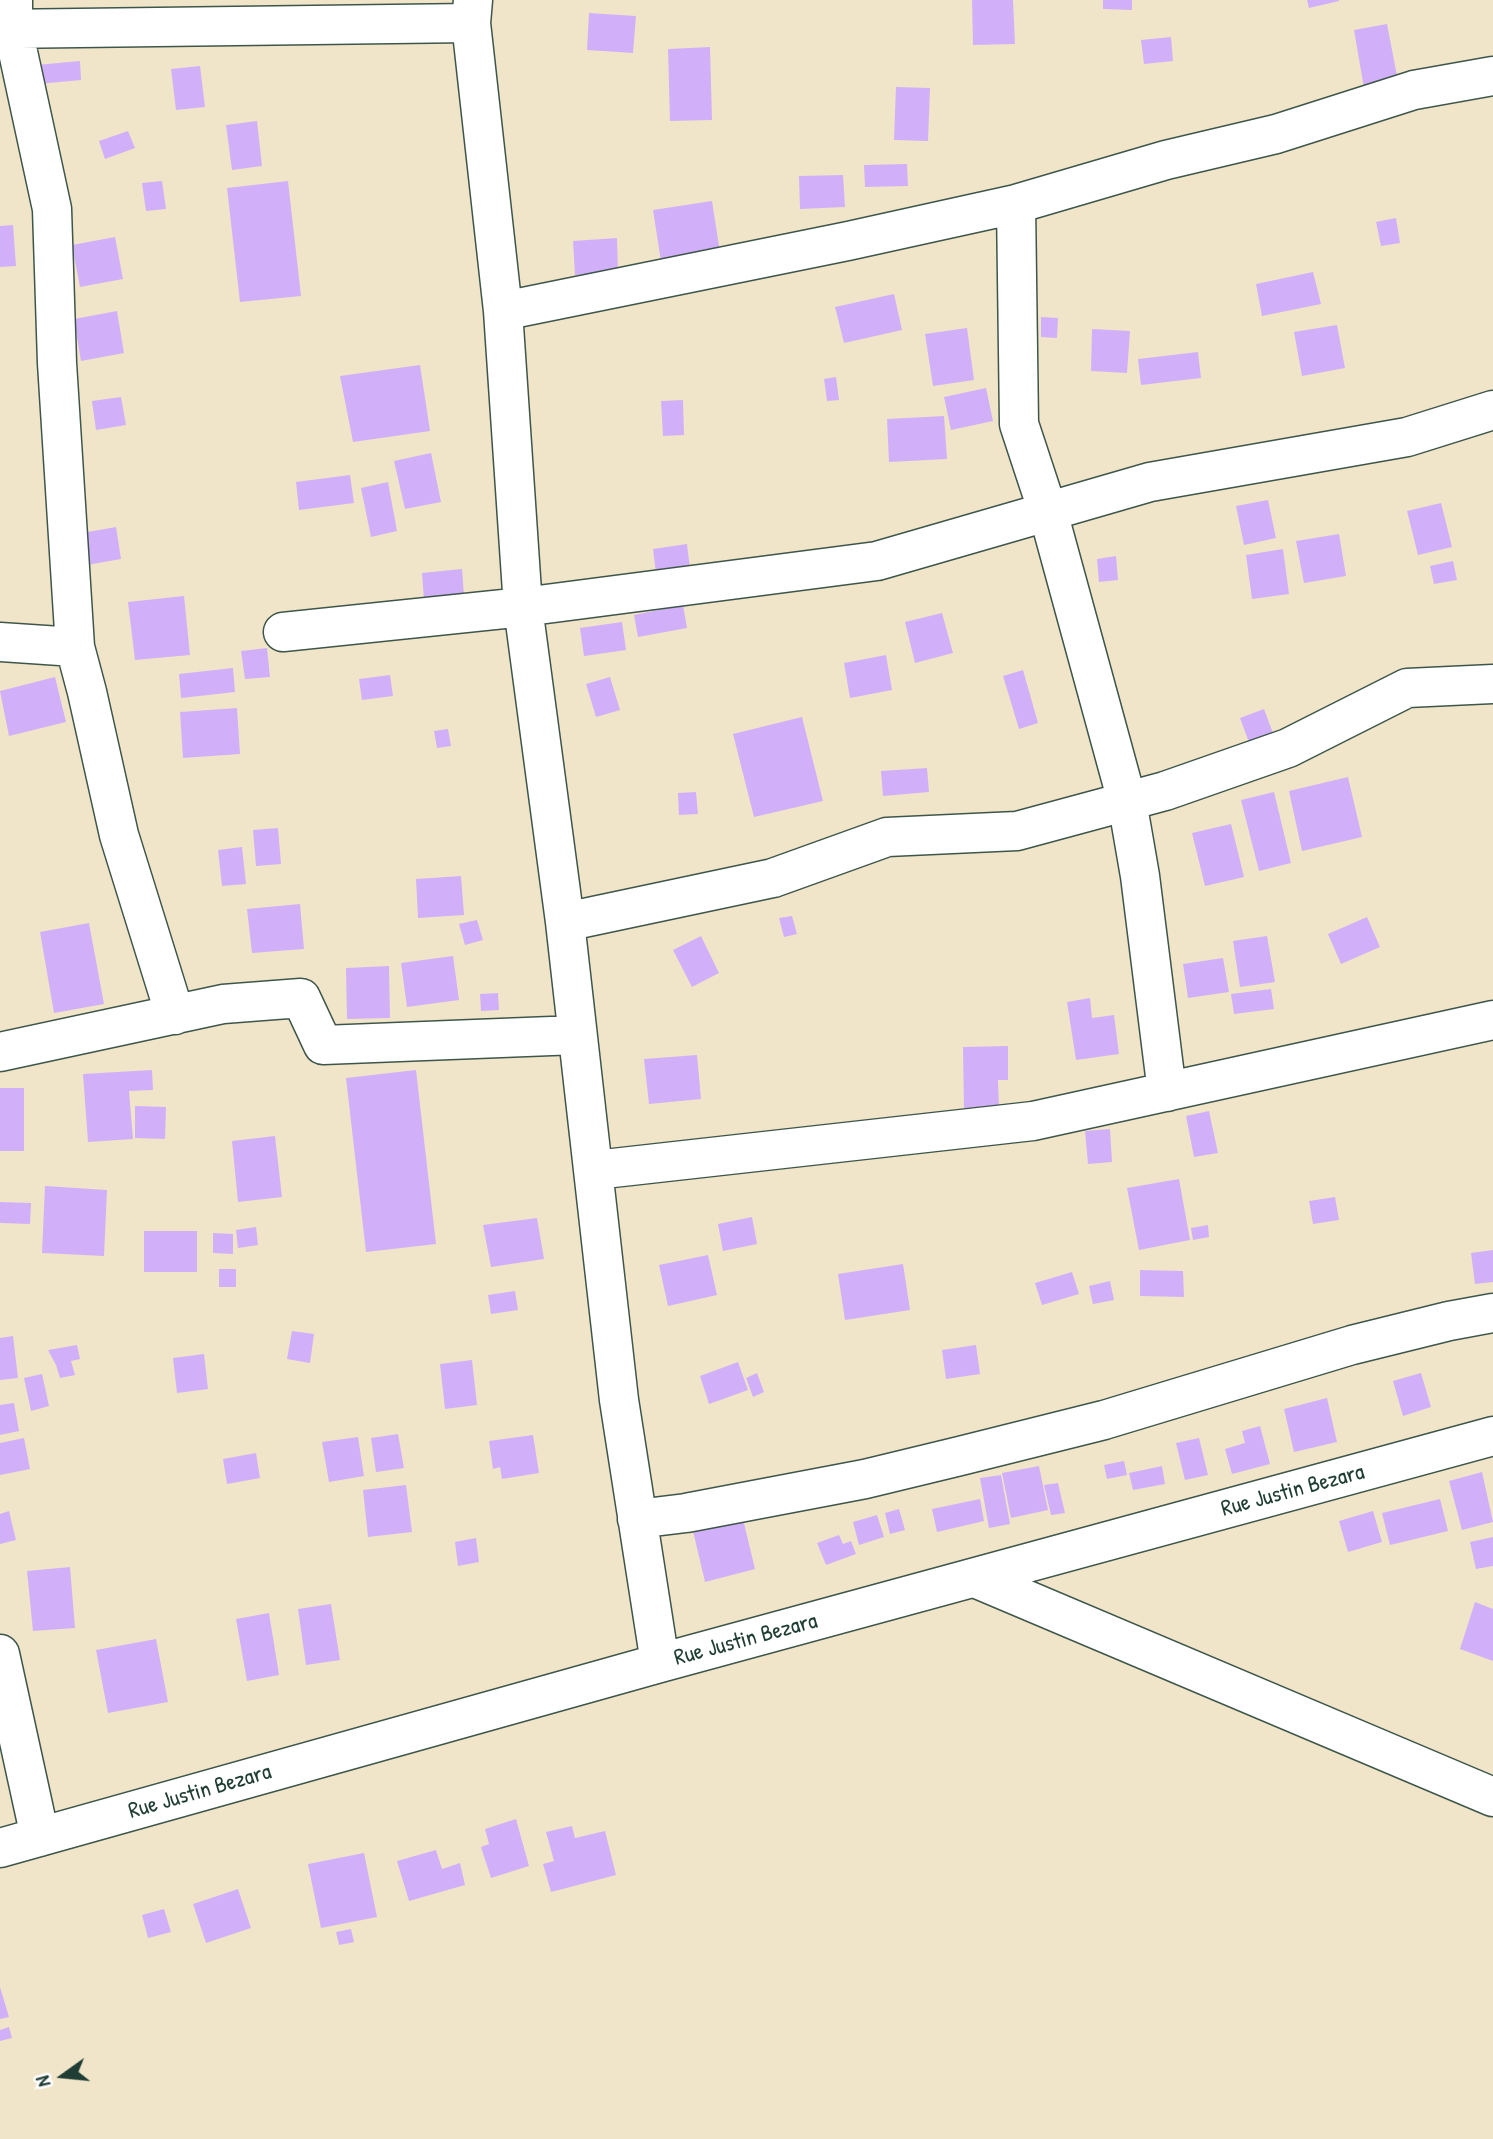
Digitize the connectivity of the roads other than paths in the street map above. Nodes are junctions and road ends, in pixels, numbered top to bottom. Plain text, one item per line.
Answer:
1 (472, 12) edge
2 (8, 19) edge
3 (1493, 76) edge
4 (1016, 204) junction
5 (503, 311) junction
6 (1493, 410) edge
7 (1048, 512) junction
8 (523, 607) junction
9 (283, 632) dead end
10 (0, 642) edge
11 (75, 647) junction
12 (1493, 684) edge
13 (1127, 801) junction
14 (565, 922) junction
15 (175, 1015) junction
16 (1493, 1020) edge
17 (577, 1035) junction
18 (0, 1052) edge
19 (1167, 1092) junction
20 (595, 1170) junction
21 (1493, 1313) edge
22 (1493, 1436) edge
23 (637, 1519) junction
24 (975, 1578) junction
25 (0, 1654) edge
26 (660, 1663) junction
27 (1493, 1797) edge
28 (40, 1837) junction
29 (0, 1849) edge

1 - 2 street
1 - 5 street
2 - 11 street
3 - 4 street
4 - 5 street
4 - 7 street
5 - 8 street
6 - 7 street
7 - 8 street
7 - 13 street
8 - 9 street
8 - 14 street
10 - 11 street
11 - 15 street
12 - 13 street
13 - 14 street
13 - 19 street
14 - 17 street
15 - 17 street
15 - 18 street
16 - 19 street
17 - 20 street
19 - 20 street
20 - 23 street
21 - 23 street
22 - 24 street, Rue Justin Bezara
23 - 26 street
24 - 26 street, Rue Justin Bezara
24 - 27 street
25 - 28 street
26 - 28 street, Rue Justin Bezara
28 - 29 street, Rue Justin Bezara

